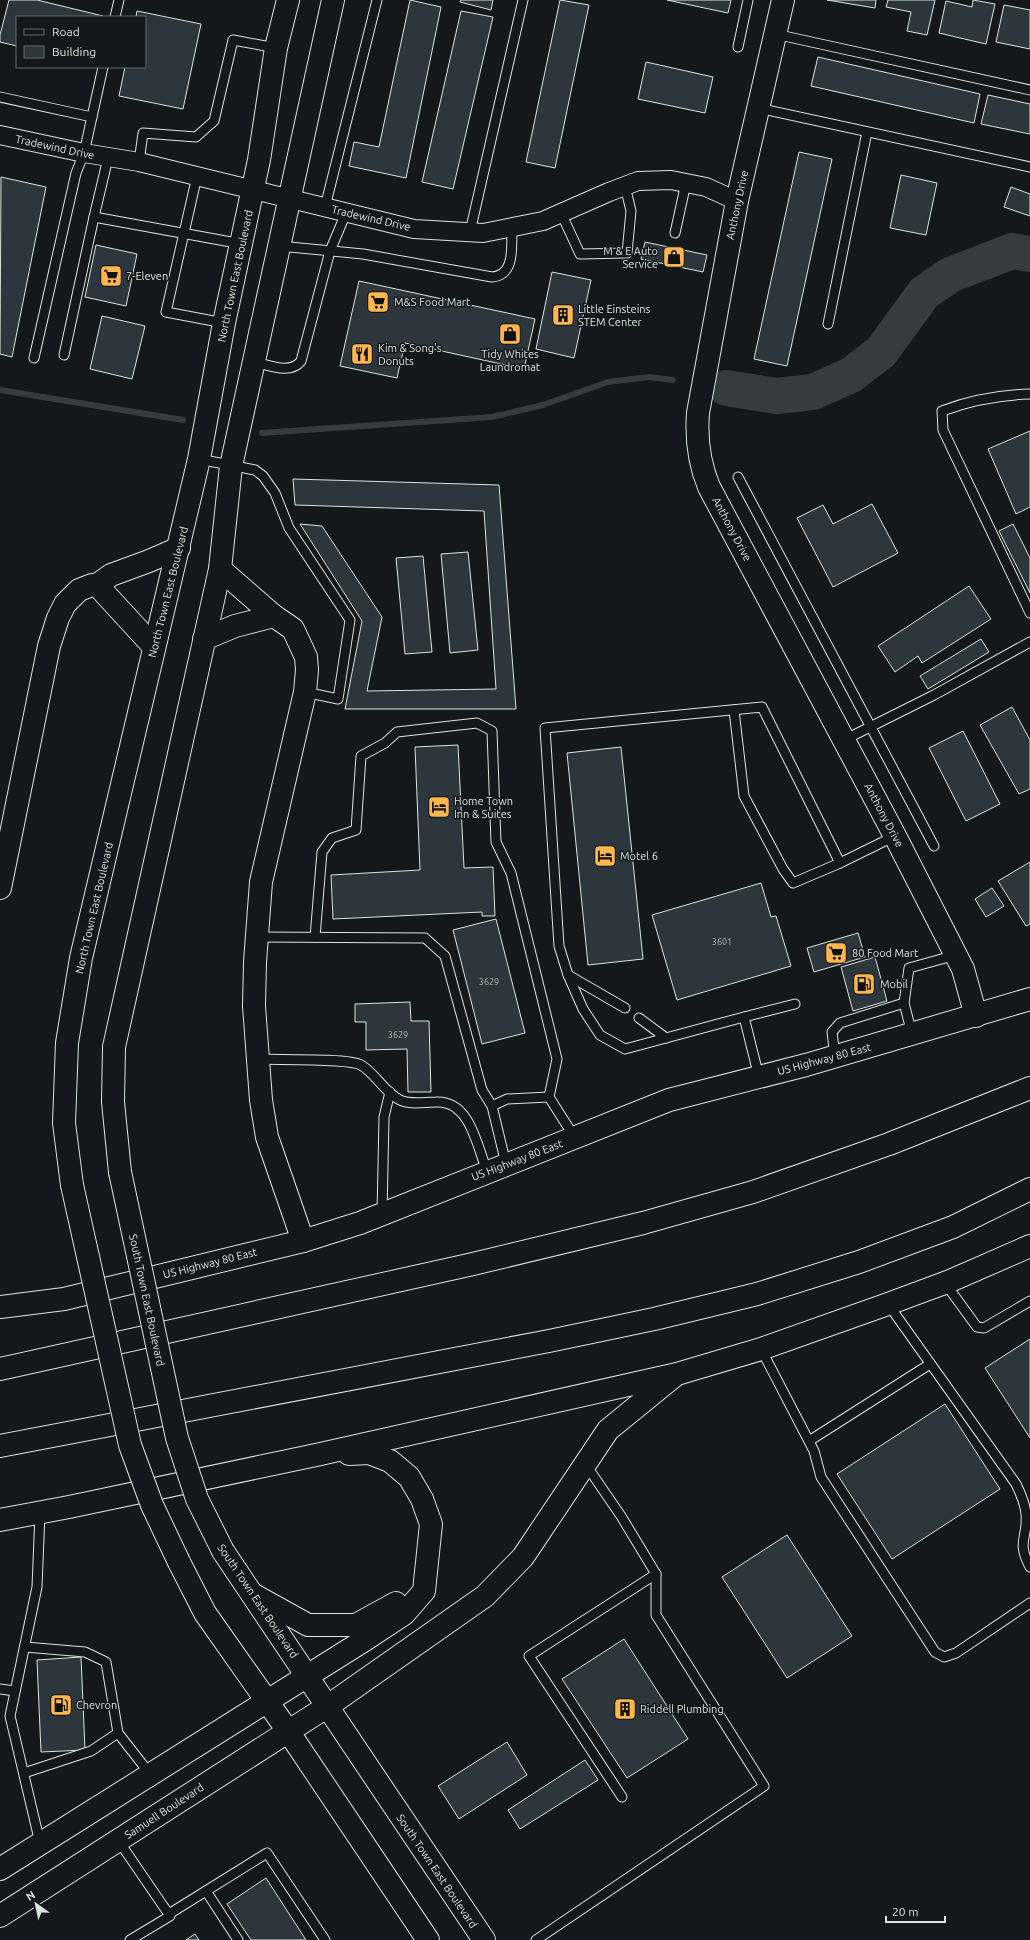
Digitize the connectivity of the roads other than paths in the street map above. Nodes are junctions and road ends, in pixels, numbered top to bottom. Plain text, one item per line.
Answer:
1 (119, 0) edge
2 (288, 0) edge
3 (333, 0) edge
4 (377, 0) edge
5 (523, 0) edge
6 (748, 0) edge
7 (782, 0) edge
8 (115, 16) edge
9 (775, 34) junction
10 (738, 47) dead end
11 (276, 48) junction
12 (103, 68) edge
13 (1030, 90) edge
14 (0, 97) edge
15 (758, 108) junction
16 (92, 116) junction
17 (868, 132) junction
18 (0, 135) edge
19 (84, 153) junction
20 (108, 158) junction
21 (139, 162) junction
22 (1030, 167) edge
23 (197, 176) junction
24 (686, 183) junction
25 (625, 186) junction
26 (253, 190) junction
27 (290, 199) junction
28 (737, 201) junction
29 (325, 207) junction
30 (346, 213) junction
31 (561, 213) junction
32 (94, 218) junction
33 (512, 228) junction
34 (185, 232) junction
35 (470, 232) junction
36 (675, 233) dead end
37 (242, 244) junction
38 (279, 246) junction
39 (330, 251) junction
40 (224, 323) junction
41 (828, 324) dead end
42 (64, 354) dead end
43 (34, 358) dead end
44 (254, 362) junction
45 (1030, 394) edge
46 (199, 458) junction
47 (231, 466) junction
48 (738, 477) dead end
49 (179, 548) junction
50 (220, 569) junction
51 (97, 585) junction
52 (1030, 613) edge
53 (274, 616) junction
54 (204, 639) junction
55 (1030, 642) edge
56 (154, 647) junction
57 (305, 692) junction
58 (734, 710) junction
59 (872, 726) junction
60 (844, 740) junction
61 (895, 836) junction
62 (934, 846) dead end
63 (840, 863) junction
64 (0, 888) edge
65 (257, 937) junction
66 (315, 937) junction
67 (956, 955) junction
68 (568, 975) junction
69 (1030, 999) edge
70 (904, 1003) junction
71 (795, 1004) dead end
72 (625, 1008) dead end
73 (976, 1016) junction
74 (744, 1017) junction
75 (638, 1018) dead end
76 (912, 1034) junction
77 (666, 1038) junction
78 (835, 1057) junction
79 (258, 1059) junction
80 (759, 1077) junction
81 (1030, 1088) edge
82 (390, 1092) junction
83 (550, 1096) junction
84 (492, 1106) junction
85 (575, 1138) junction
86 (497, 1168) junction
87 (1030, 1189) edge
88 (382, 1214) junction
89 (303, 1241) junction
90 (1030, 1246) edge
91 (945, 1283) junction
92 (1030, 1301) edge
93 (888, 1304) junction
94 (0, 1307) edge
95 (761, 1350) junction
96 (930, 1364) junction
97 (0, 1369) edge
98 (677, 1374) junction
99 (809, 1441) junction
100 (0, 1446) edge
101 (316, 1455) junction
102 (585, 1464) junction
103 (40, 1513) junction
104 (0, 1520) edge
105 (425, 1566) junction
106 (1030, 1567) edge
107 (656, 1574) junction
108 (251, 1594) junction
109 (1030, 1603) edge
110 (25, 1647) junction
111 (308, 1676) junction
112 (0, 1689) edge
113 (15, 1692) junction
114 (267, 1701) junction
115 (328, 1706) junction
116 (288, 1731) junction
117 (118, 1734) junction
118 (24, 1773) junction
119 (150, 1774) junction
120 (622, 1797) dead end
121 (118, 1840) junction
122 (40, 1843) junction
123 (0, 1869) edge
124 (206, 1891) junction
125 (169, 1914) junction
126 (0, 1916) edge
127 (130, 1940) edge
128 (238, 1940) edge
129 (325, 1940) edge
130 (428, 1940) edge
131 (484, 1940) edge
132 (536, 1940) edge

1 - 8 lane
2 - 11 main road, North Town East Boulevard
3 - 27 main road
4 - 29 lane
5 - 35 lane
6 - 10 lane
7 - 9 main road, Anthony Drive
9 - 13 lane
9 - 15 main road, Anthony Drive
11 - 21 lane
11 - 26 main road, North Town East Boulevard
12 - 16 lane
14 - 16 lane
15 - 17 lane
15 - 28 main road, Anthony Drive
16 - 19 lane
17 - 22 lane
17 - 41 lane
18 - 19 street, Tradewind Drive
19 - 20 street, Tradewind Drive
19 - 43 lane
20 - 21 street, Tradewind Drive
20 - 32 lane
21 - 23 street, Tradewind Drive
23 - 26 street, Tradewind Drive
23 - 34 lane
24 - 25 street, Tradewind Drive
24 - 28 street, Tradewind Drive
24 - 36 lane
25 - 31 street, Tradewind Drive
25 - 31 lane
26 - 27 street, Tradewind Drive
26 - 37 main road, North Town East Boulevard
27 - 29 street, Tradewind Drive
27 - 38 main road
28 - 60 main road, Anthony Drive
29 - 30 street, Tradewind Drive
30 - 35 street, Tradewind Drive
30 - 39 lane
31 - 33 street, Tradewind Drive
32 - 34 lane
32 - 42 lane
33 - 35 street, Tradewind Drive
33 - 39 lane
34 - 37 lane
34 - 40 lane
37 - 40 main road, North Town East Boulevard
38 - 39 lane
38 - 44 main road
39 - 44 lane
40 - 46 main road, North Town East Boulevard
44 - 47 main road
45 - 52 lane
46 - 47 lane
46 - 49 main road, North Town East Boulevard
47 - 50 main road
47 - 57 lane
48 - 59 lane
49 - 51 main road
49 - 56 main road, North Town East Boulevard
50 - 53 main road
50 - 54 main road
51 - 56 main road
51 - 64 main road
53 - 54 main road
53 - 57 main road
54 - 108 main road, South Town East Boulevard, bridge
55 - 59 lane
56 - 114 main road, North Town East Boulevard, bridge
57 - 65 main road
58 - 63 lane
58 - 63 lane
58 - 68 lane
59 - 60 lane
59 - 62 lane
60 - 61 main road, Anthony Drive
61 - 63 lane
61 - 67 main road, Anthony Drive
65 - 66 lane
65 - 79 main road
66 - 83 lane
66 - 84 lane
67 - 70 lane
67 - 73 main road, Anthony Drive
68 - 72 lane
68 - 77 lane
69 - 73 main road, US Highway 80 East
70 - 76 lane
70 - 78 lane
71 - 74 lane
73 - 76 main road, US Highway 80 East
74 - 77 lane
74 - 80 lane
75 - 77 lane
76 - 78 main road, US Highway 80 East
78 - 80 main road, US Highway 80 East
79 - 82 lane
79 - 89 main road
80 - 85 main road, US Highway 80 East
81 - 97 main road
82 - 86 lane
82 - 88 lane
83 - 84 lane
83 - 85 lane
84 - 86 lane
85 - 86 main road, US Highway 80 East
86 - 88 main road, US Highway 80 East
87 - 100 main road
88 - 89 main road, US Highway 80 East
89 - 94 main road, US Highway 80 East
90 - 91 main road
91 - 92 lane
91 - 93 main road
93 - 95 main road
93 - 96 lane
95 - 98 main road
95 - 99 lane
96 - 99 lane
96 - 106 lane
98 - 101 main road
98 - 102 main road, Samuell Boulevard
99 - 109 lane
101 - 103 main road
101 - 105 main road
102 - 107 lane
102 - 115 main road, Samuell Boulevard
103 - 104 main road
103 - 110 lane
105 - 108 main road
105 - 111 main road
107 - 120 lane
107 - 132 lane
108 - 111 main road, South Town East Boulevard
110 - 113 lane
110 - 117 lane
111 - 114 main road
111 - 115 main road, South Town East Boulevard
112 - 113 lane
113 - 118 lane
114 - 116 main road
114 - 119 main road
115 - 116 main road, Samuell Boulevard
115 - 131 main road, South Town East Boulevard
116 - 121 main road, Samuell Boulevard
116 - 130 main road
117 - 118 lane
117 - 119 lane
118 - 122 lane
119 - 122 main road
121 - 125 lane
121 - 126 main road, Samuell Boulevard
122 - 123 main road
124 - 125 lane
124 - 128 lane
124 - 129 lane
125 - 127 lane

